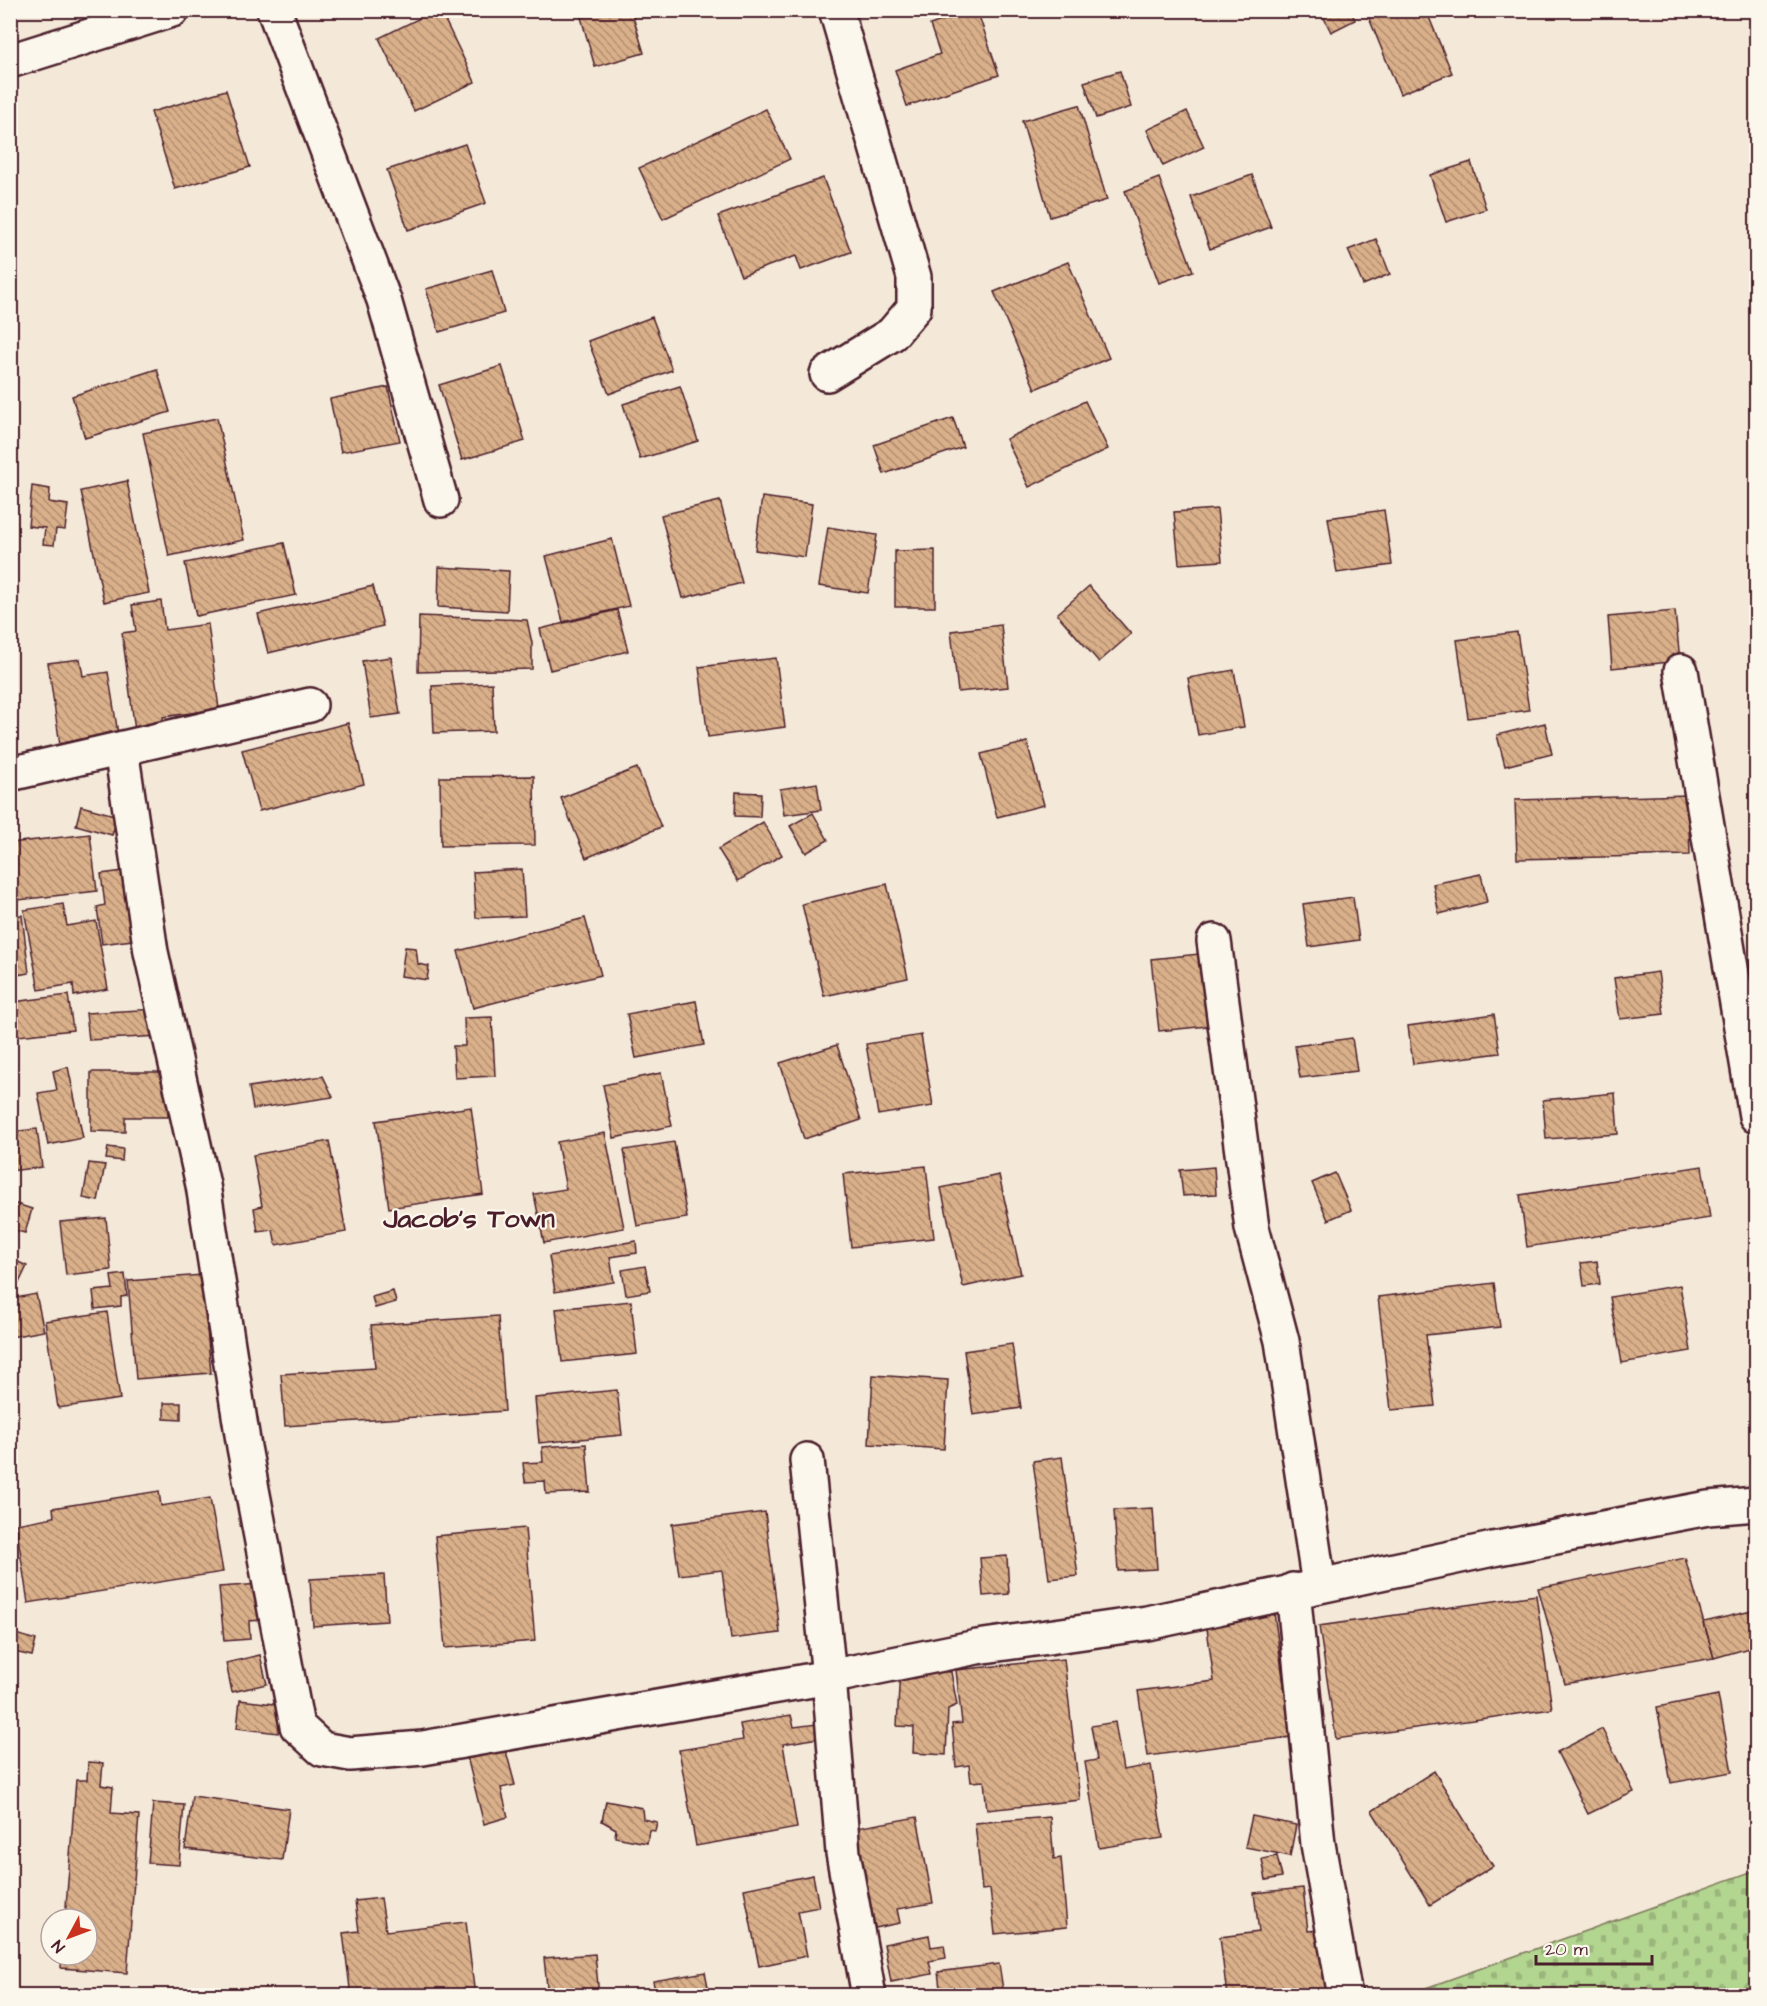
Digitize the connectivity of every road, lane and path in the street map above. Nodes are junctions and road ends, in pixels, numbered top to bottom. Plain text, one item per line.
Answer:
1 (172, 10) edge
2 (274, 10) edge
3 (836, 10) edge
4 (10, 61) edge
5 (827, 374) dead end
6 (441, 500) dead end
7 (1681, 671) dead end
8 (310, 705) dead end
9 (121, 748) junction
10 (10, 774) edge
11 (1214, 941) dead end
12 (1756, 1116) edge
13 (807, 1460) dead end
14 (1756, 1504) edge
15 (1306, 1588) junction
16 (829, 1677) junction
17 (869, 1995) edge
18 (1345, 1995) edge

1 - 4 street
2 - 6 street
3 - 5 street
7 - 12 street
8 - 9 street
9 - 10 street
9 - 16 street
11 - 15 street
13 - 16 street
14 - 15 street
15 - 16 street
15 - 18 street
16 - 17 street

